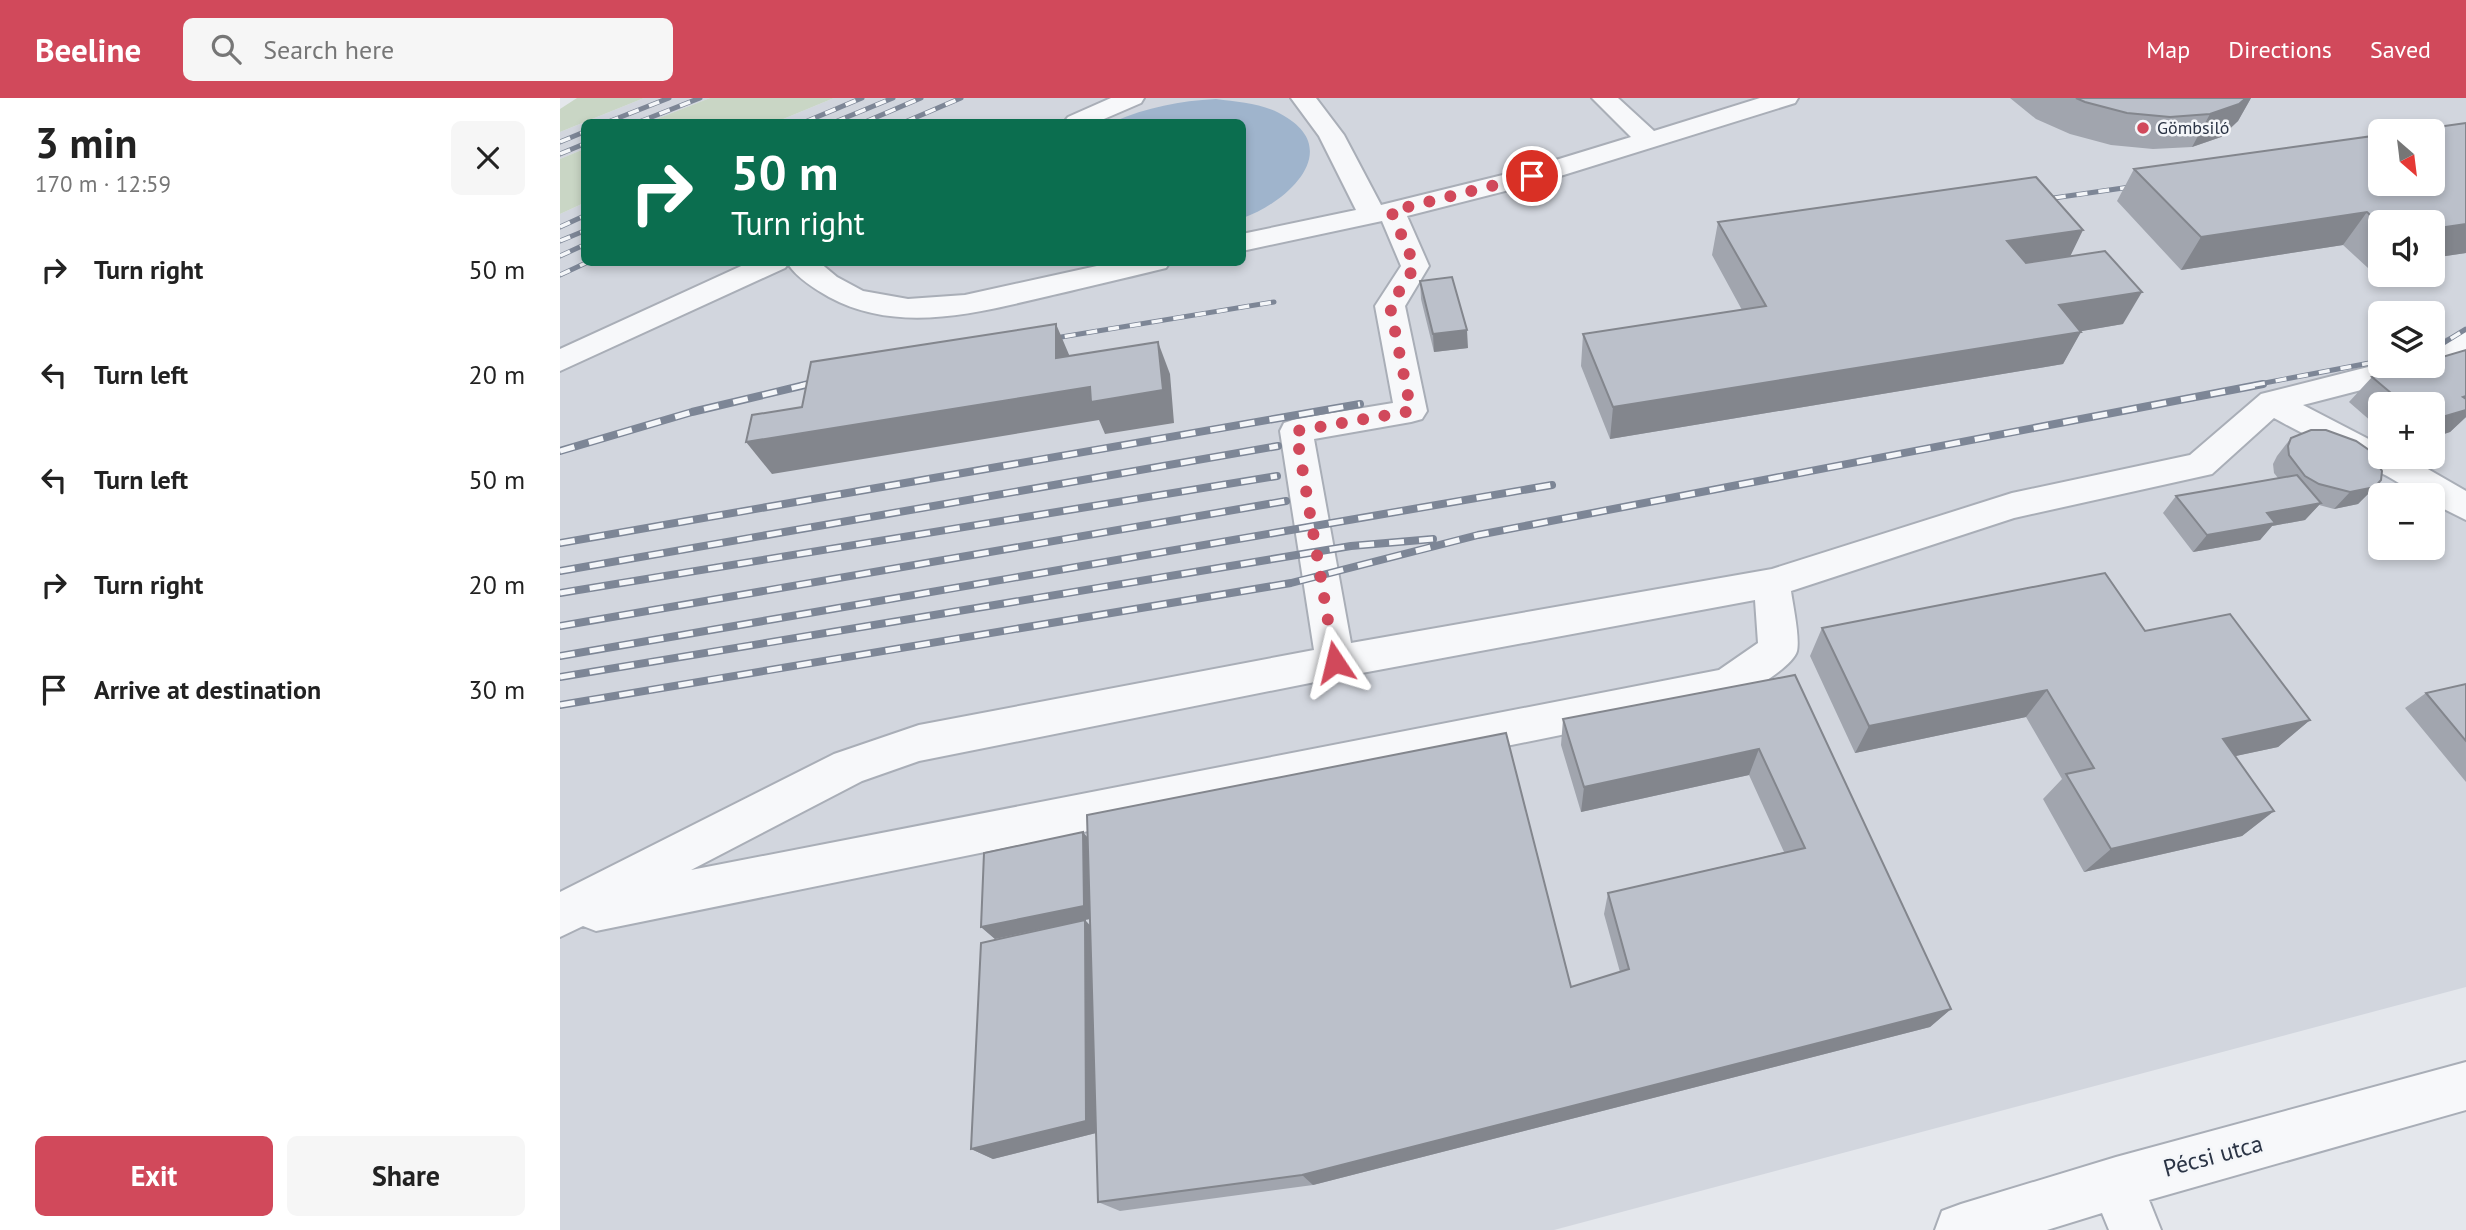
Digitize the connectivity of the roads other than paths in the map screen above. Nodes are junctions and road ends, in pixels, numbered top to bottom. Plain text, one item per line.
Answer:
1 (1132, 98) edge
2 (1303, 98) edge
3 (1604, 98) edge
4 (1786, 98) edge
5 (1084, 119) edge
6 (1648, 140) junction
7 (1382, 212) junction
8 (1246, 242) edge
9 (766, 266) edge
10 (805, 266) edge
11 (1138, 266) edge
12 (2466, 342) edge
13 (2445, 352) edge
14 (560, 361) edge
15 (2368, 378) edge
16 (2272, 402) junction
17 (2466, 507) edge
18 (1772, 583) junction
19 (1335, 662) junction
20 (560, 916) edge
21 (2466, 1086) edge
22 (2116, 1183) junction
23 (1961, 1230) edge
24 (2135, 1230) edge

1 - 5 street
2 - 7 street
3 - 6 street
4 - 6 street
6 - 7 street
7 - 8 street
7 - 19 street
9 - 14 street
10 - 11 street
12 - 13 street
15 - 16 street
16 - 17 street
16 - 18 street
18 - 19 street
18 - 20 street
19 - 20 street
21 - 22 street, Pécsi utca
22 - 23 street, Pécsi utca
22 - 24 street

